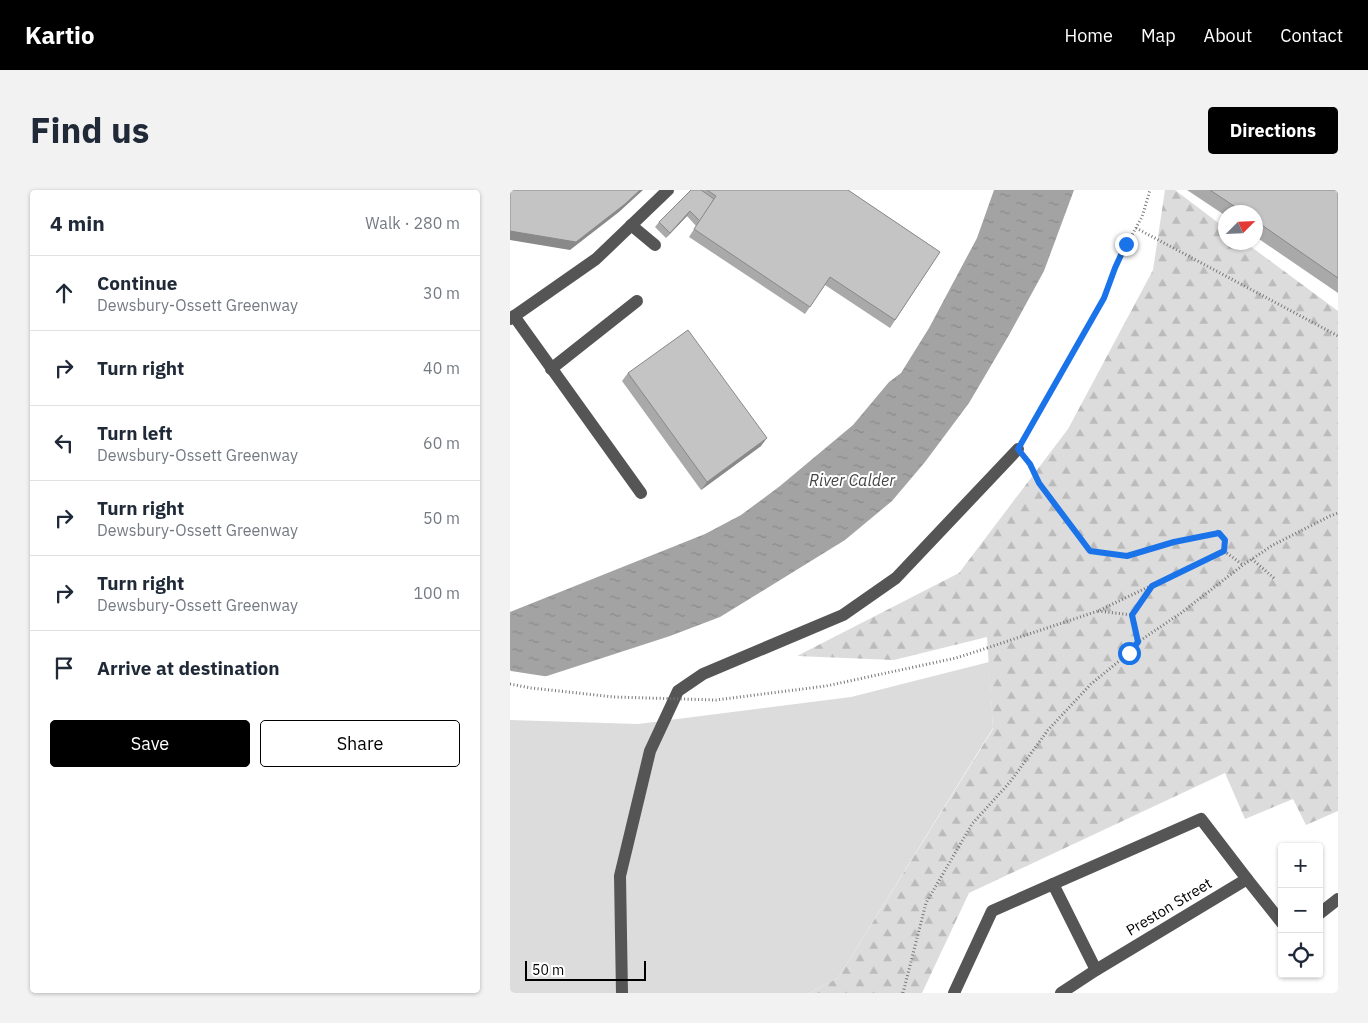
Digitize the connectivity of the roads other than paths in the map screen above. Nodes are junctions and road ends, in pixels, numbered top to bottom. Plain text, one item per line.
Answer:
1 (668, 190) edge
2 (631, 225) junction
3 (655, 245) dead end
4 (637, 301) dead end
5 (512, 317) edge
6 (551, 369) junction
7 (1018, 449) road end
8 (640, 493) dead end
9 (1247, 879) junction
10 (1053, 884) junction
11 (1338, 899) edge
12 (1323, 911) edge
13 (1278, 918) edge
14 (1096, 970) junction
15 (622, 993) edge
16 (954, 993) edge
17 (1061, 993) edge

1 - 2 street
2 - 3 street
2 - 5 street
4 - 6 street
5 - 6 street
6 - 8 street
7 - 15 street
9 - 10 street
9 - 13 street
9 - 14 street, Preston Street
10 - 14 street
10 - 16 street
11 - 12 street
14 - 17 street, Preston Street

